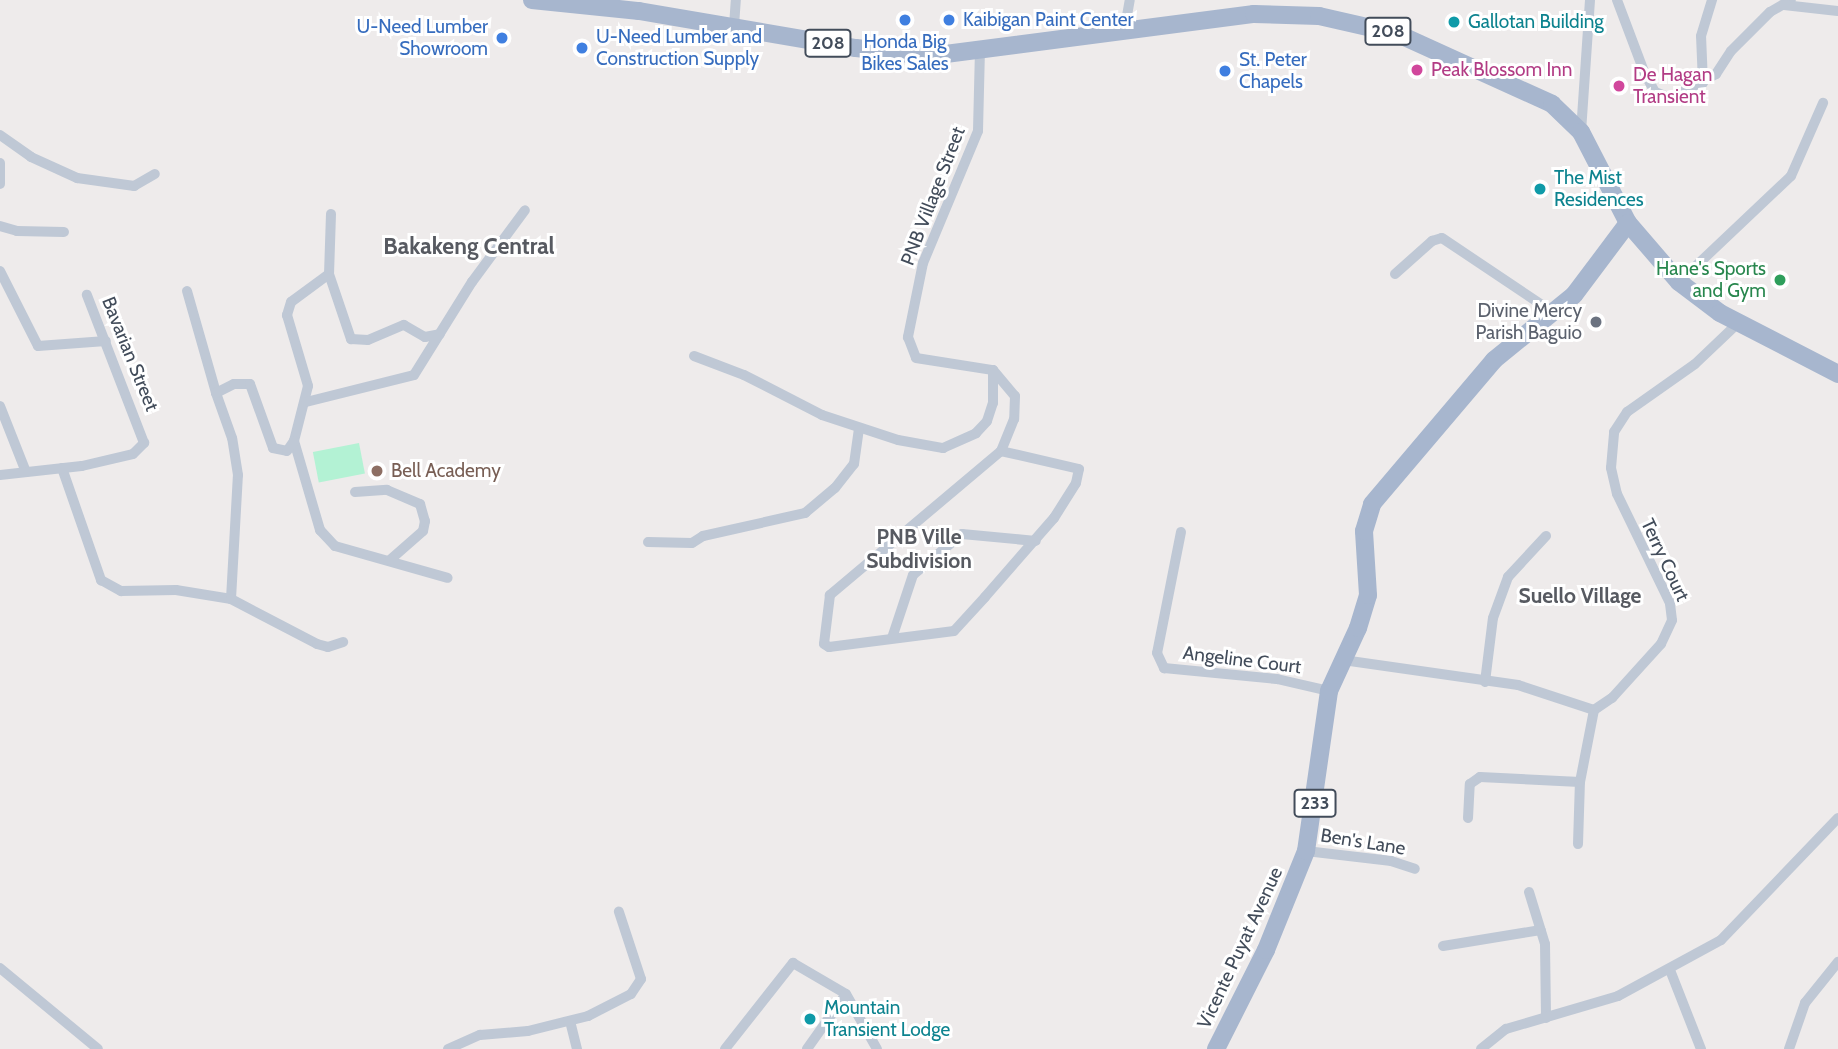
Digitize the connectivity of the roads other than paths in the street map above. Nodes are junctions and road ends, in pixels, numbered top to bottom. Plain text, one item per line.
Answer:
1 (531, 0) edge
2 (736, 0) edge
3 (1130, 0) edge
4 (1590, 0) edge
5 (1617, 0) edge
6 (1712, 0) edge
7 (1785, 2) edge
8 (1254, 7) edge
9 (1838, 11) edge
10 (734, 26) junction
11 (1125, 27) junction
12 (980, 49) junction
13 (1703, 83) junction
14 (1823, 103) dead end
15 (1581, 132) junction
16 (0, 135) edge
17 (0, 163) edge
18 (155, 174) dead end
19 (0, 184) edge
20 (525, 210) dead end
21 (331, 214) dead end
22 (1628, 223) junction
23 (0, 226) edge
24 (64, 232) dead end
25 (0, 271) edge
26 (329, 274) junction
27 (1395, 274) dead end
28 (1679, 282) junction
29 (187, 291) dead end
30 (87, 295) dead end
31 (1554, 313) junction
32 (1738, 323) junction
33 (440, 334) junction
34 (106, 341) junction
35 (694, 356) dead end
36 (993, 370) junction
37 (1838, 374) edge
38 (216, 393) junction
39 (306, 402) junction
40 (0, 406) edge
41 (859, 428) junction
42 (294, 441) junction
43 (1001, 451) junction
44 (62, 468) junction
45 (26, 472) junction
46 (0, 475) edge
47 (355, 492) dead end
48 (1181, 531) dead end
49 (1546, 536) dead end
50 (1036, 541) junction
51 (648, 542) dead end
52 (390, 560) junction
53 (448, 578) dead end
54 (230, 599) junction
55 (892, 638) junction
56 (343, 642) dead end
57 (1343, 660) junction
58 (1485, 682) junction
59 (1328, 691) junction
60 (1594, 710) junction
61 (1580, 782) junction
62 (1468, 818) dead end
63 (1838, 818) edge
64 (1578, 844) dead end
65 (1306, 851) junction
66 (1415, 869) dead end
67 (1529, 892) dead end
68 (619, 912) dead end
69 (1541, 930) junction
70 (1443, 946) dead end
71 (1838, 962) edge
72 (0, 968) edge
73 (1670, 970) junction
74 (846, 994) junction
75 (1546, 1018) junction
76 (570, 1021) junction
77 (98, 1049) edge
78 (449, 1049) edge
79 (577, 1049) edge
80 (725, 1049) edge
81 (807, 1049) edge
82 (877, 1049) edge
83 (1216, 1049) edge
84 (1480, 1049) edge
85 (1702, 1049) edge
86 (1790, 1049) edge

1 - 10 main road, 208
2 - 10 street
3 - 11 street
4 - 15 street
5 - 13 street
6 - 13 street
7 - 9 street
7 - 13 street
8 - 11 main road, 208
8 - 15 main road, 208
10 - 12 main road, 208
11 - 12 main road, 208
12 - 36 street, PNB Village Street
14 - 28 street
15 - 22 main road, 208
16 - 18 street
17 - 19 street
20 - 33 street
21 - 26 street
22 - 28 main road, 208
22 - 31 main road, Vicente Puyat Avenue / 233
23 - 24 street
25 - 34 street
26 - 33 street
26 - 39 street
27 - 31 street
28 - 32 main road, 208
29 - 38 street
30 - 34 street, Bavarian Street
31 - 57 main road, Vicente Puyat Avenue / 233
32 - 37 main road, 208
32 - 60 street, Terry Court
33 - 39 street
34 - 44 street, Bavarian Street
35 - 41 street
36 - 41 street
36 - 43 street
38 - 42 street
38 - 54 street
39 - 42 street
40 - 45 street
41 - 51 street
42 - 52 street
43 - 50 street
43 - 55 street
44 - 45 street, Bavarian Street
44 - 54 street
45 - 46 street, Bavarian Street
47 - 52 street
48 - 59 street, Angeline Court
49 - 58 street
50 - 55 street
50 - 55 street
52 - 53 street
54 - 56 street
57 - 58 street
57 - 59 main road, Vicente Puyat Avenue / 233
58 - 60 street
59 - 65 main road, Vicente Puyat Avenue / 233
60 - 61 street
61 - 62 street
61 - 64 street
63 - 73 street
65 - 66 street, Ben's Lane
65 - 83 main road, Vicente Puyat Avenue / 233
67 - 69 street
68 - 76 street
69 - 70 street
69 - 75 street
71 - 86 street
72 - 77 street
73 - 75 street
73 - 85 street
74 - 80 street
74 - 81 street
74 - 82 street
75 - 84 street
76 - 78 street
76 - 79 street

